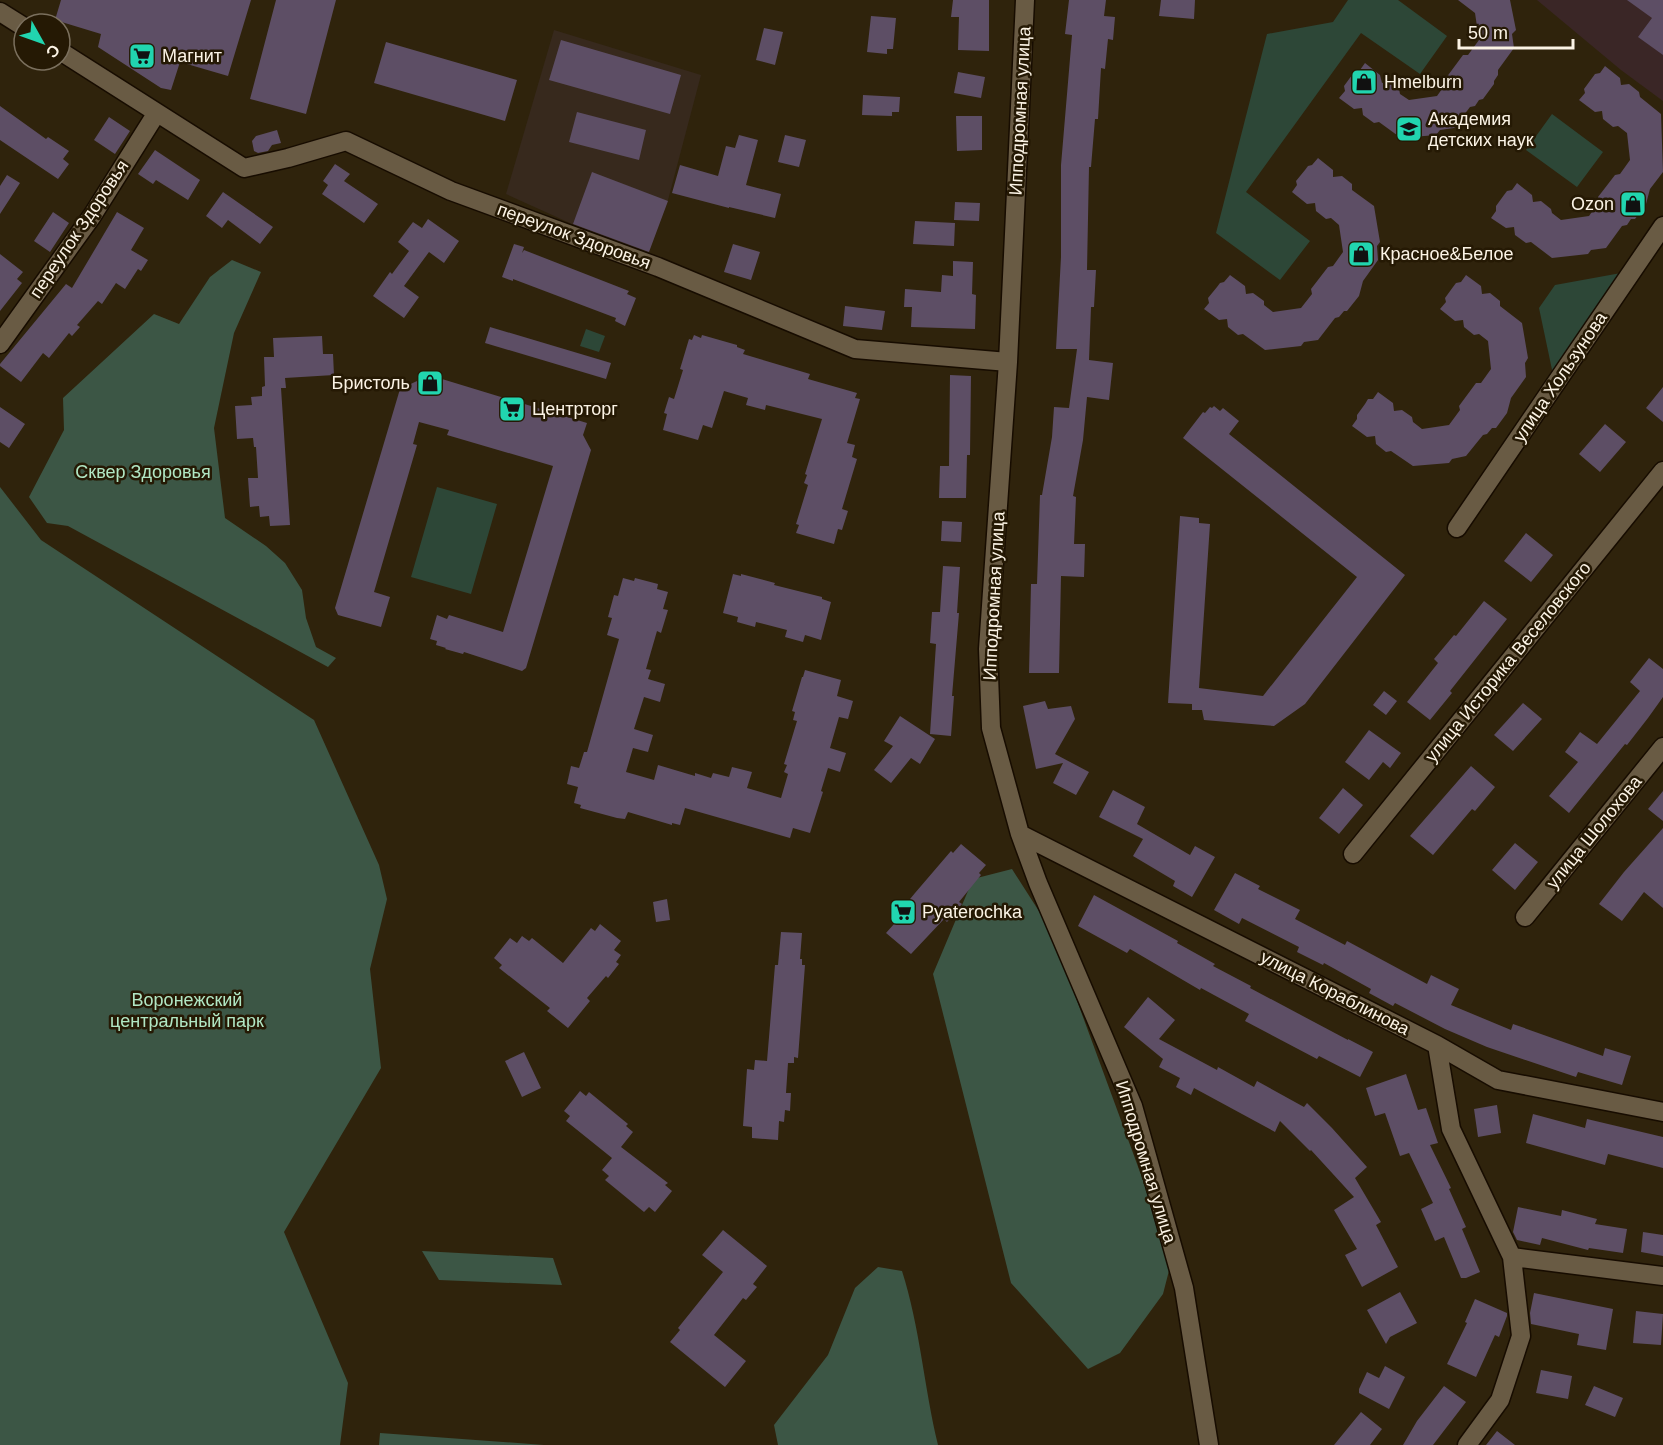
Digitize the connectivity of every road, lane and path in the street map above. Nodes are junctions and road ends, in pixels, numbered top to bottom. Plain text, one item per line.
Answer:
1 (1025, 0) edge
2 (72, 59) edge
3 (156, 114) junction
4 (1663, 226) edge
5 (0, 344) edge
6 (1008, 362) junction
7 (1663, 471) edge
8 (1457, 528) dead end
9 (1663, 747) edge
10 (1020, 834) junction
11 (1353, 854) dead end
12 (1525, 916) dead end
13 (1437, 1045) junction
14 (1663, 1112) edge
15 (1512, 1257) junction
16 (1663, 1276) edge
17 (1209, 1445) edge
18 (1467, 1445) edge

1 - 6 street, Ипподромная улица
2 - 3 street, переулок Здоровья
3 - 5 street, переулок Здоровья
3 - 6 street, переулок Здоровья
4 - 8 street, улица Хользунова
6 - 10 street, Ипподромная улица
7 - 11 street, улица Историка Веселовского
9 - 12 street, улица Шолохова
10 - 13 street, улица Кораблинова
10 - 17 street, Ипподромная улица
13 - 14 street, улица Кораблинова
13 - 15 street
15 - 16 street
15 - 18 street

